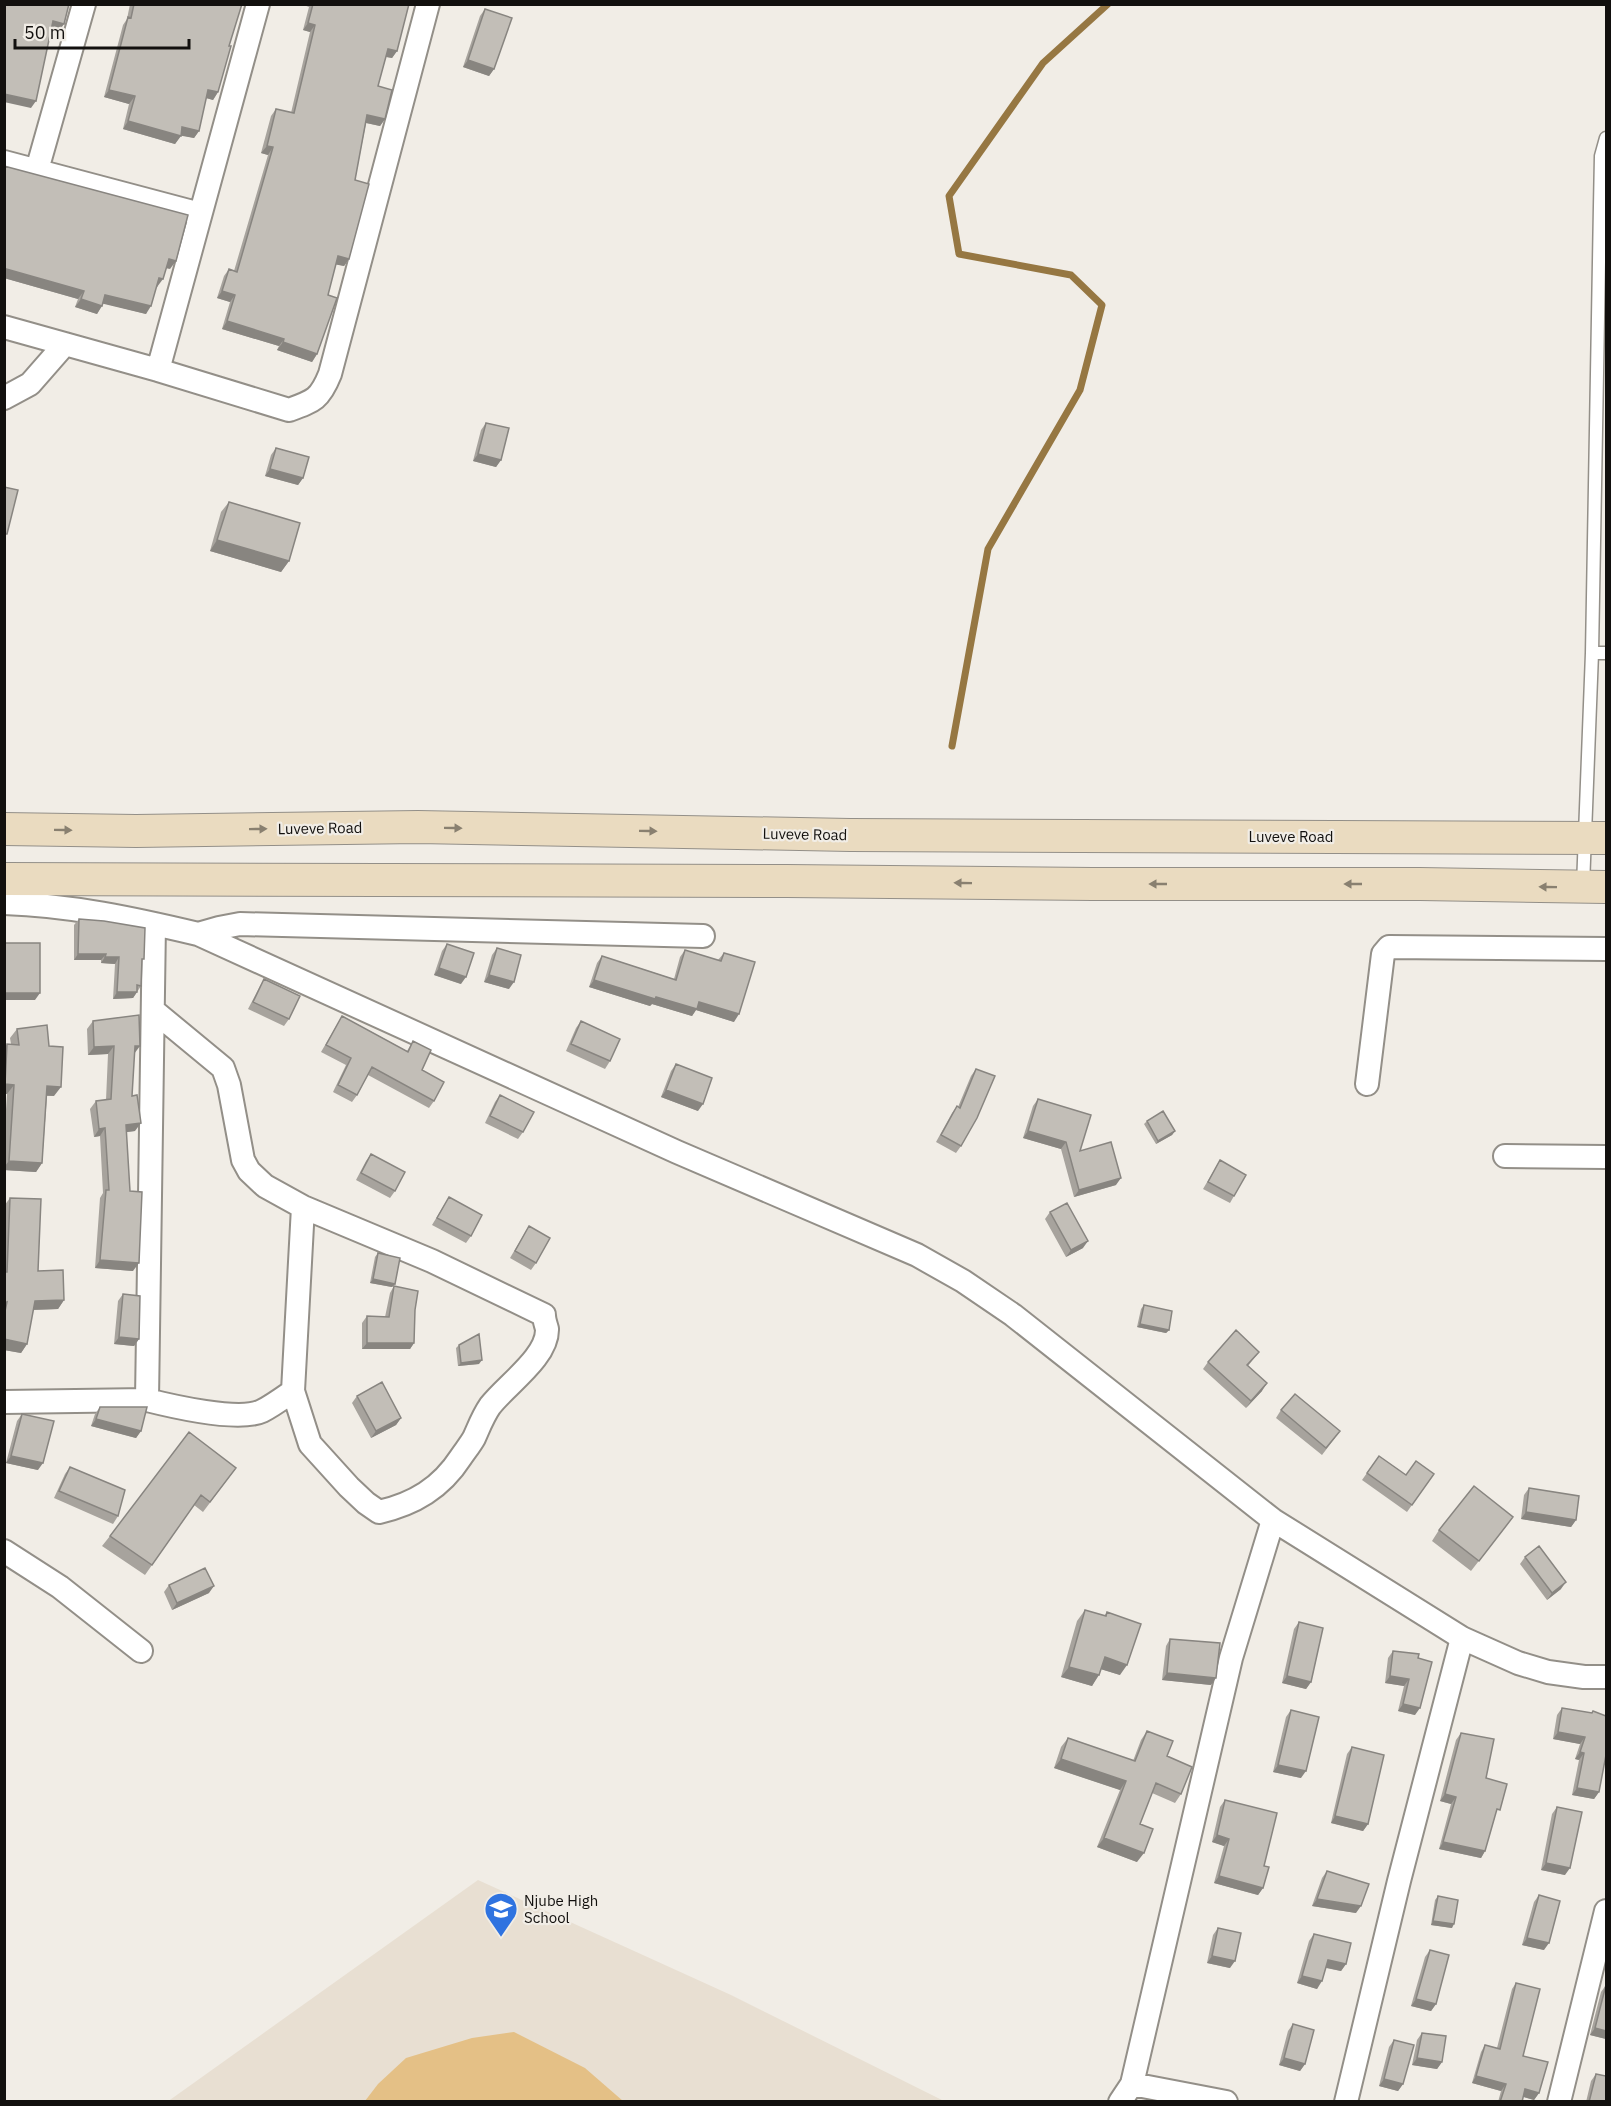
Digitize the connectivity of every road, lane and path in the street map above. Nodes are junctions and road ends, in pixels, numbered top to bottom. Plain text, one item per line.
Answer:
1 (84, 4) edge
2 (258, 4) edge
3 (428, 4) edge
4 (1606, 138) edge
5 (4, 162) edge
6 (37, 170) junction
7 (200, 214) junction
8 (4, 327) edge
9 (65, 344) junction
10 (158, 370) junction
11 (4, 399) edge
12 (1592, 653) junction
13 (1606, 653) edge
14 (4, 829) edge
15 (1596, 838) edge
16 (4, 879) edge
17 (1595, 887) edge
18 (4, 903) edge
19 (154, 924) junction
20 (198, 934) junction
21 (703, 936) dead end
22 (1606, 949) edge
23 (154, 1011) junction
24 (1367, 1084) dead end
25 (1505, 1156) dead end
26 (1606, 1157) edge
27 (303, 1207) junction
28 (293, 1391) junction
29 (147, 1400) junction
30 (4, 1402) edge
31 (1273, 1520) junction
32 (4, 1551) edge
33 (1462, 1638) junction
34 (141, 1651) dead end
35 (1606, 1677) edge
36 (1606, 1911) edge
37 (1126, 2093) edge
38 (1226, 2102) edge
39 (1346, 2102) edge
40 (1559, 2102) edge

1 - 6 street
2 - 7 street
3 - 10 street
4 - 12 lane
5 - 6 street
6 - 7 street
7 - 10 street
8 - 9 street
9 - 10 street
9 - 11 street
12 - 13 lane
12 - 15 lane
14 -> 15 street, Luveve Road
15 - 17 lane
17 -> 16 street
18 - 19 street
19 - 20 street
19 - 23 street
20 - 21 street
20 - 31 street
22 - 24 street
23 - 27 street
23 - 29 street
25 - 26 street
27 - 28 street
27 - 28 street
28 - 29 street
29 - 30 street
31 - 33 street
31 - 37 street
32 - 34 street
33 - 35 street
33 - 39 street
36 - 40 street
37 - 38 street

